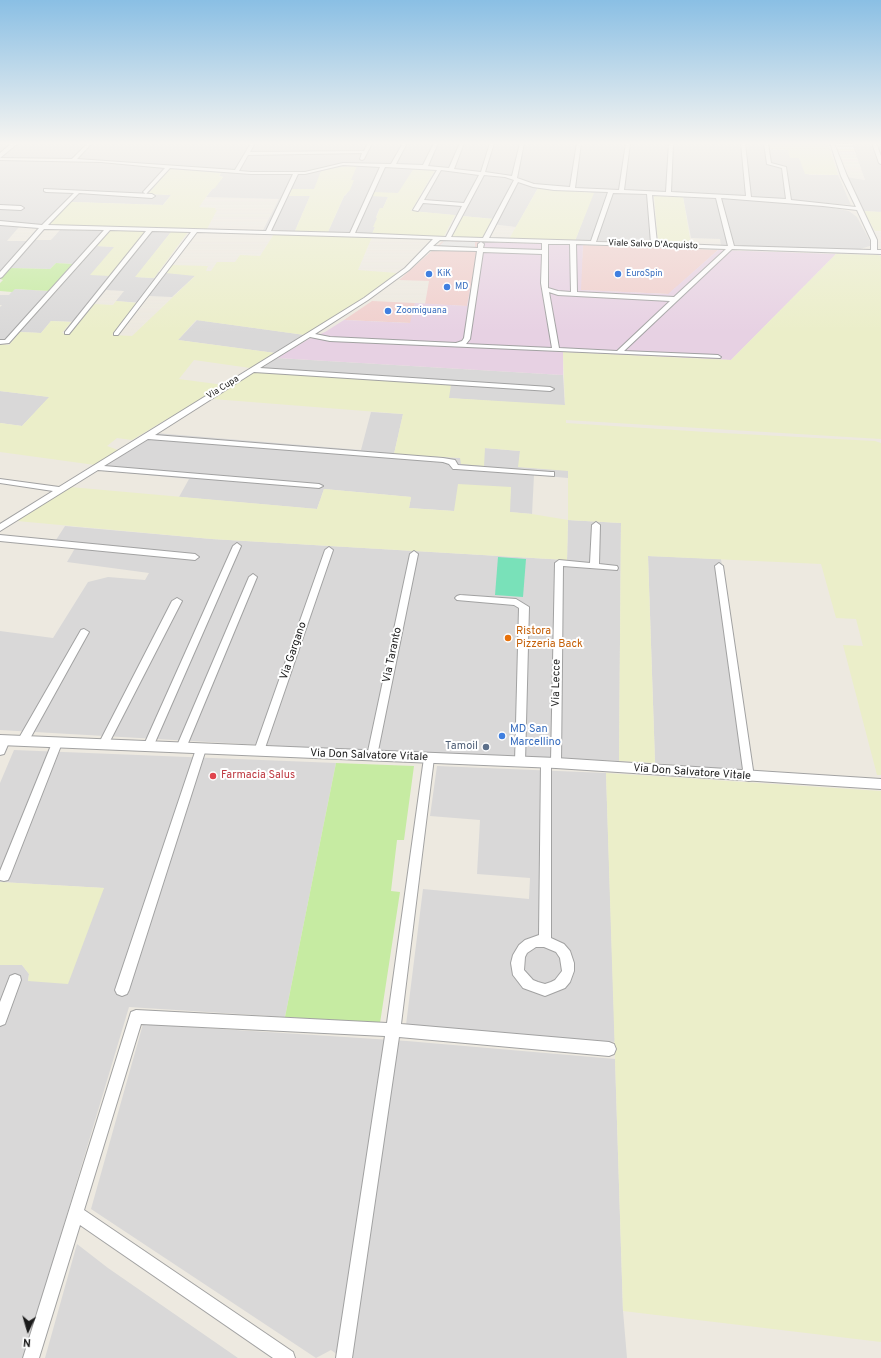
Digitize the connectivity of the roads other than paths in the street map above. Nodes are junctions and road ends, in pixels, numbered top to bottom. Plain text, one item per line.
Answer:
1 (64, 206) edge
2 (280, 206) edge
3 (364, 206) edge
4 (418, 206) edge
5 (464, 206) edge
6 (501, 206) edge
7 (606, 206) edge
8 (650, 206) edge
9 (721, 206) edge
10 (837, 206) edge
11 (858, 206) edge
12 (0, 207) edge
13 (21, 208) dead end
14 (416, 210) dead end
15 (859, 210) junction
16 (0, 223) edge
17 (44, 227) junction
18 (108, 228) junction
19 (151, 229) junction
20 (196, 230) junction
21 (268, 232) junction
22 (352, 234) junction
23 (438, 238) junction
24 (447, 239) junction
25 (483, 240) junction
26 (545, 242) junction
27 (573, 242) junction
28 (593, 243) junction
29 (654, 245) junction
30 (429, 248) junction
31 (731, 248) junction
32 (480, 250) junction
33 (544, 252) junction
34 (874, 252) junction
35 (881, 252) edge
36 (0, 276) edge
37 (545, 289) junction
38 (558, 293) junction
39 (574, 294) junction
40 (546, 297) junction
41 (676, 299) junction
42 (67, 333) dead end
43 (116, 334) dead end
44 (309, 335) junction
45 (467, 339) junction
46 (0, 342) edge
47 (457, 345) junction
48 (478, 346) junction
49 (556, 350) junction
50 (618, 353) junction
51 (718, 357) dead end
52 (253, 370) junction
53 (550, 389) dead end
54 (145, 436) junction
55 (96, 468) junction
56 (551, 474) dead end
57 (0, 481) edge
58 (319, 486) dead end
59 (60, 490) junction
60 (596, 525) dead end
61 (0, 528) edge
62 (0, 538) edge
63 (237, 546) dead end
64 (329, 550) dead end
65 (414, 554) dead end
66 (195, 557) dead end
67 (594, 566) junction
68 (720, 566) dead end
69 (614, 568) dead end
70 (253, 577) dead end
71 (460, 598) dead end
72 (177, 601) dead end
73 (84, 632) dead end
74 (23, 741) junction
75 (57, 743) junction
76 (2, 744) edge
77 (103, 745) junction
78 (148, 747) junction
79 (181, 748) junction
80 (201, 749) junction
81 (259, 752) junction
82 (372, 756) junction
83 (430, 758) junction
84 (520, 762) junction
85 (551, 763) junction
86 (749, 777) junction
87 (881, 784) edge
88 (4, 876) dead end
89 (545, 941) dead end
90 (15, 980) dead end
91 (122, 990) dead end
92 (0, 1019) edge
93 (393, 1030) junction
94 (609, 1049) dead end
95 (76, 1213) junction
96 (31, 1358) edge
97 (287, 1358) edge
98 (344, 1358) edge

1 - 17 street
2 - 21 street
3 - 22 street
4 - 14 street
5 - 24 street
6 - 25 street
7 - 28 street
8 - 29 street
9 - 31 street
10 - 15 street
11 - 15 street
12 - 13 street
15 - 34 street
16 - 17 street, Viale Salvo D'Acquisto
17 - 18 street, Viale Salvo D'Acquisto
17 - 36 street
18 - 19 street, Viale Salvo D'Acquisto
18 - 46 street
19 - 20 street, Viale Salvo D'Acquisto
19 - 42 street
20 - 21 street, Viale Salvo D'Acquisto
20 - 43 street
21 - 22 street, Viale Salvo D'Acquisto
22 - 23 street, Viale Salvo D'Acquisto
23 - 24 street, Viale Salvo D'Acquisto
23 - 30 street, Via Cupa
24 - 25 street, Viale Salvo D'Acquisto
25 - 26 street, Viale Salvo D'Acquisto
25 - 32 street
26 - 27 street, Viale Salvo D'Acquisto
26 - 33 street
27 - 28 street, Viale Salvo D'Acquisto
27 - 39 street
28 - 29 street, Viale Salvo D'Acquisto
29 - 31 street, Viale Salvo D'Acquisto
30 - 32 street
30 - 44 street, Via Cupa
31 - 34 street, Viale Salvo D'Acquisto
31 - 41 street
32 - 33 street
32 - 45 street
33 - 37 street
34 - 35 street, Viale Salvo D'Acquisto
37 - 38 street
37 - 40 street
38 - 39 street
38 - 40 street
39 - 41 street
40 - 49 street
41 - 50 street
44 - 47 street
44 - 52 street, Via Cupa
45 - 47 street
45 - 48 street
47 - 48 street
48 - 49 street
49 - 50 street
50 - 51 street
52 - 53 street
52 - 54 street, Via Cupa
54 - 55 street, Via Cupa
54 - 56 street
55 - 58 street
55 - 59 street, Via Cupa
57 - 59 street
59 - 61 street, Via Cupa
60 - 67 street
62 - 66 street
63 - 78 street
64 - 81 street, Via Gargano
65 - 82 street, Via Taranto
67 - 69 street, Via Lecce
67 - 85 street, Via Lecce
68 - 86 street
70 - 79 street
71 - 84 street
72 - 77 street
73 - 74 street
74 - 75 street, Via Don Salvatore Vitale
74 - 76 street, Via Don Salvatore Vitale
75 - 77 street, Via Don Salvatore Vitale
75 - 88 street
77 - 78 street, Via Don Salvatore Vitale
78 - 79 street, Via Don Salvatore Vitale
79 - 80 street, Via Don Salvatore Vitale
80 - 81 street, Via Don Salvatore Vitale
80 - 91 street
81 - 82 street, Via Don Salvatore Vitale
82 - 83 street, Via Don Salvatore Vitale
83 - 84 street, Via Don Salvatore Vitale
83 - 93 street
84 - 85 street, Via Don Salvatore Vitale
85 - 86 street, Via Don Salvatore Vitale
85 - 89 street
86 - 87 street, Via Don Salvatore Vitale
90 - 92 street
93 - 94 street
93 - 95 street
93 - 98 street
95 - 96 street
95 - 97 street

